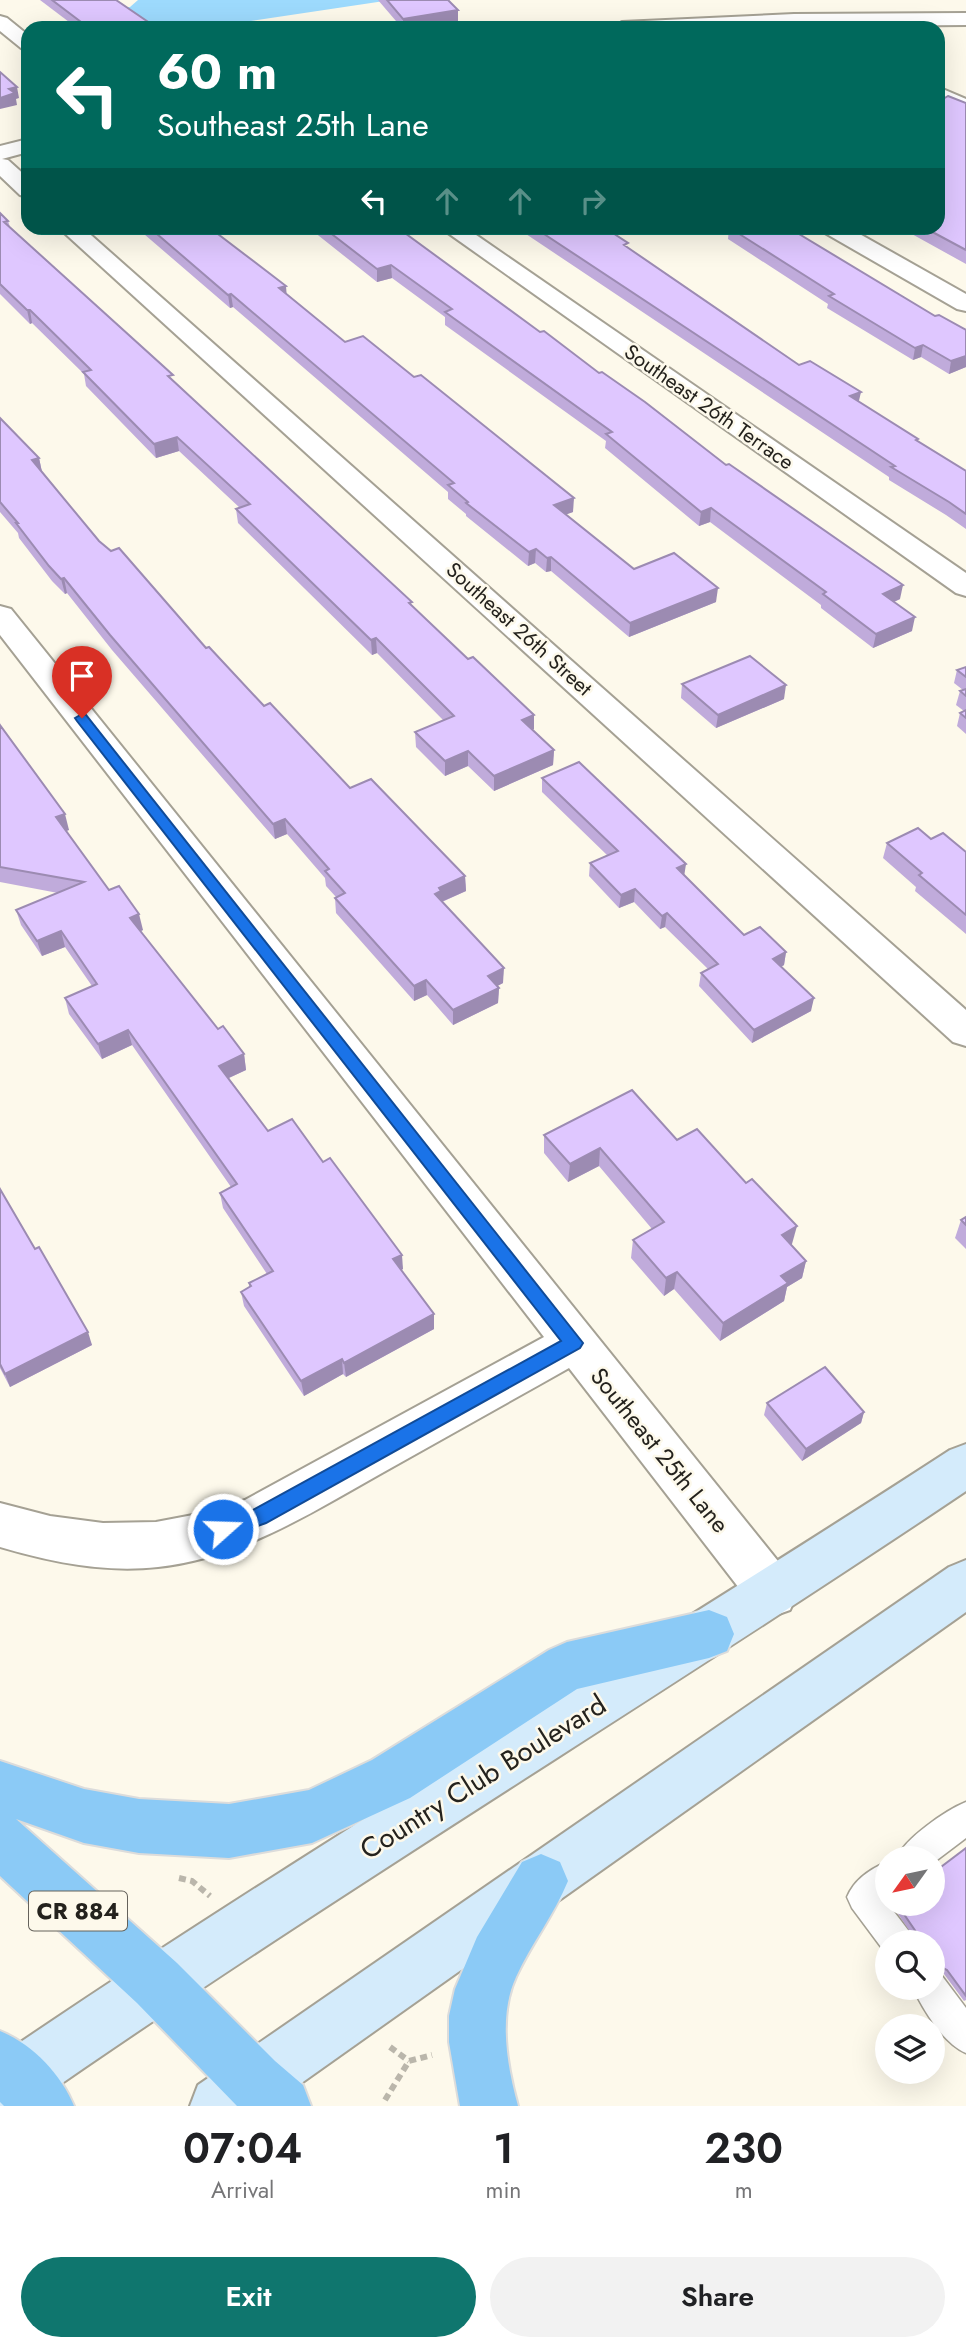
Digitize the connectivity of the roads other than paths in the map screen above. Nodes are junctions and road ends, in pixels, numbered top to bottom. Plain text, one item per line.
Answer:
1 (966, 19) edge
2 (900, 21) edge
3 (0, 22) edge
4 (945, 30) edge
5 (966, 32) edge
6 (21, 38) edge
7 (945, 96) edge
8 (966, 107) edge
9 (21, 129) edge
10 (0, 135) edge
11 (21, 147) edge
12 (0, 153) edge
13 (0, 165) edge
14 (21, 184) edge
15 (78, 235) edge
16 (463, 235) edge
17 (845, 235) edge
18 (966, 304) edge
19 (966, 587) edge
20 (0, 615) edge
21 (966, 1032) edge
22 (574, 1343) junction
23 (966, 1465) edge
24 (0, 1525) edge
25 (966, 1583) edge
26 (773, 1593) junction
27 (709, 1634) junction
28 (0, 1787) edge
29 (966, 1818) edge
30 (0, 1839) edge
31 (929, 1846) edge
32 (541, 1881) junction
33 (875, 1888) edge
34 (875, 1913) edge
35 (157, 1983) junction
36 (939, 2000) edge
37 (966, 2036) edge
38 (16, 2084) edge
39 (252, 2098) edge
40 (489, 2106) edge

1 - 2 street
3 - 6 street
4 - 5 street
7 - 8 street
9 - 10 street
11 - 12 street
13 - 14 street
15 - 21 street, Southeast 26th Street
16 - 19 street, Southeast 26th Terrace
17 - 18 street
20 - 22 street, Southeast 25th Lane
22 - 24 street
22 - 26 street, Southeast 25th Lane
23 - 26 main road, Country Club Boulevard
25 - 32 main road
26 - 27 main road, Country Club Boulevard
27 - 28 highway
27 - 35 main road, Country Club Boulevard
29 - 31 lane
30 - 35 highway, CR 884
32 - 39 main road
32 - 40 highway
33 - 34 lane
35 - 38 main road, Country Club Boulevard
35 - 39 highway, CR 884
36 - 37 lane

